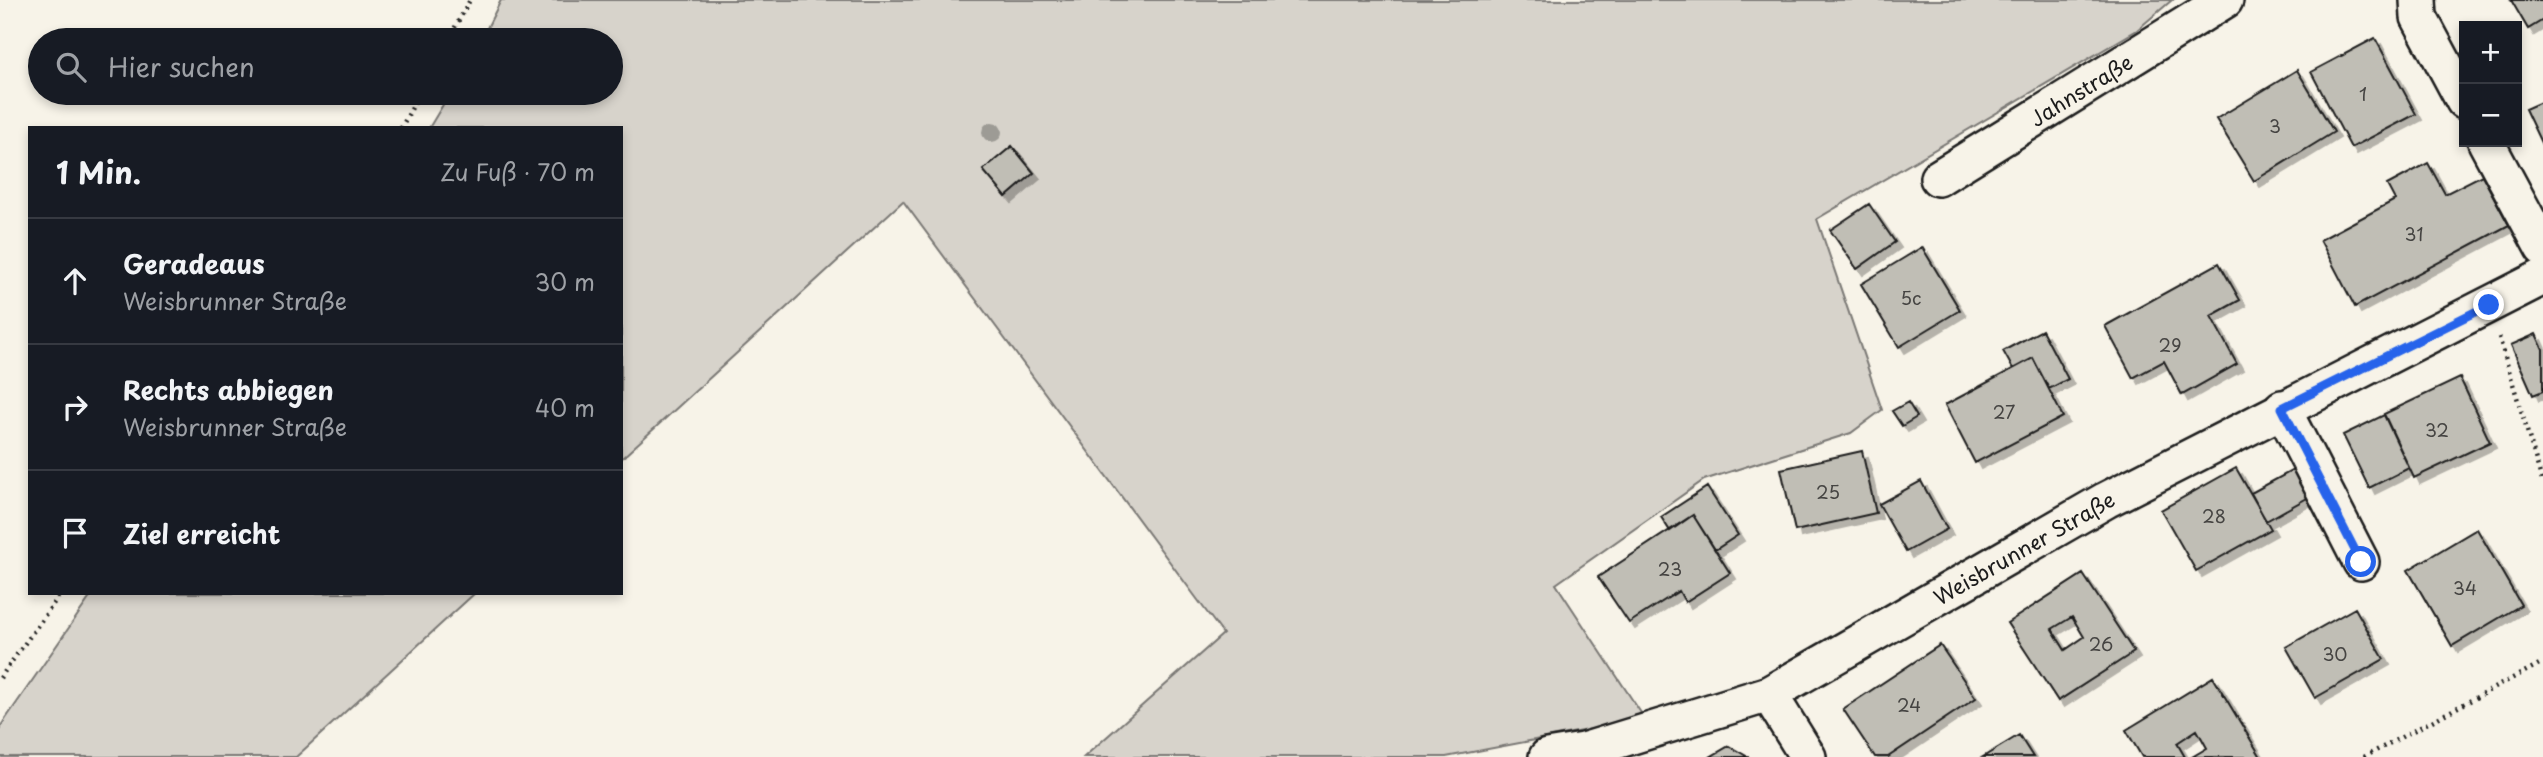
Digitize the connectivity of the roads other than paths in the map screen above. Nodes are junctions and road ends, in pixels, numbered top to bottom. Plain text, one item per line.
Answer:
1 (2225, 0) edge
2 (2418, 0) edge
3 (2459, 92) edge
4 (2489, 147) edge
5 (1938, 178) dead end
6 (2543, 248) edge
7 (2543, 277) edge
8 (2282, 408) junction
9 (2361, 562) dead end
10 (1769, 694) junction
11 (1547, 757) edge
12 (1808, 757) edge

1 - 5 street, Jahnstraße
2 - 3 street
4 - 6 street
7 - 8 street, Weisbrunner Straße
8 - 9 street
8 - 10 street, Weisbrunner Straße
10 - 11 street, Weisbrunner Straße
10 - 12 street

